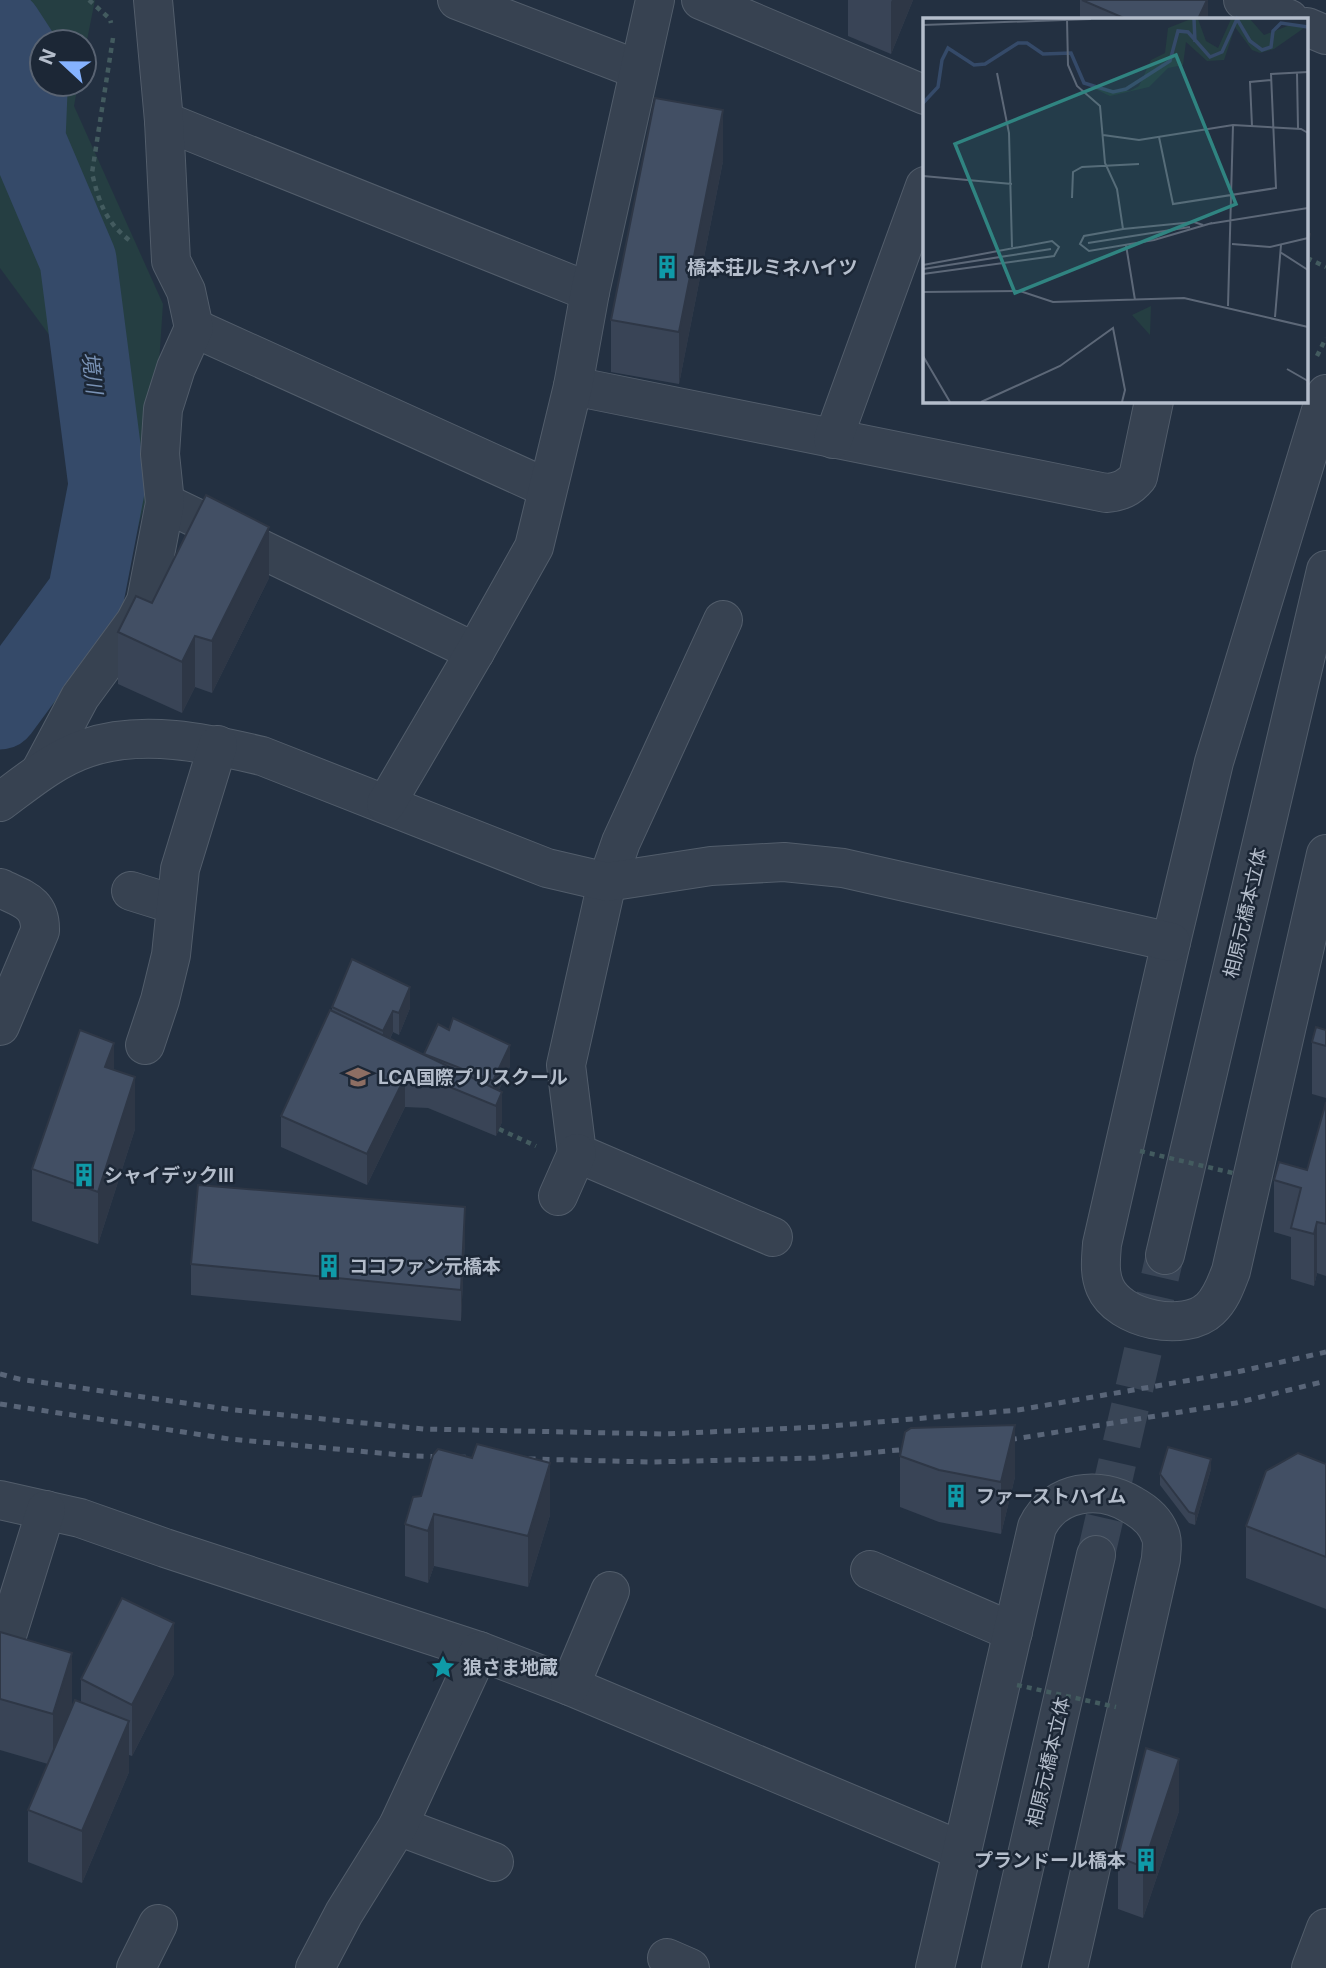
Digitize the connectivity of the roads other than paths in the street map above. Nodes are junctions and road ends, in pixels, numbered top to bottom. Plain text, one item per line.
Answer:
1 (153, 0) edge
2 (457, 0) edge
3 (654, 0) edge
4 (701, 0) edge
5 (1243, 0) edge
6 (1238, 18) edge
7 (1287, 18) edge
8 (1308, 27) edge
9 (1326, 35) edge
10 (639, 71) junction
11 (923, 94) edge
12 (164, 121) junction
13 (923, 192) edge
14 (590, 292) junction
15 (194, 328) junction
16 (573, 386) junction
17 (1326, 394) edge
18 (1154, 402) edge
19 (833, 439) junction
20 (547, 488) junction
21 (165, 503) junction
22 (1326, 570) edge
23 (723, 620) dead end
24 (475, 652) junction
25 (218, 745) junction
26 (40, 772) junction
27 (0, 802) edge
28 (386, 804) junction
29 (1326, 854) edge
30 (607, 882) junction
31 (0, 888) edge
32 (131, 891) dead end
33 (176, 905) junction
34 (1171, 942) junction
35 (1312, 976) edge
36 (0, 1026) edge
37 (145, 1045) dead end
38 (577, 1153) junction
39 (558, 1196) dead end
40 (773, 1237) dead end
41 (1165, 1255) tunnel mouth
42 (0, 1500) edge
43 (46, 1510) junction
44 (1096, 1555) tunnel mouth
45 (870, 1570) dead end
46 (610, 1591) dead end
47 (1013, 1632) junction
48 (479, 1651) junction
49 (0, 1658) edge
50 (570, 1686) junction
51 (398, 1826) junction
52 (962, 1851) junction
53 (494, 1862) dead end
54 (158, 1924) dead end
55 (1326, 1928) edge
56 (136, 1968) edge
57 (315, 1968) edge
58 (935, 1968) edge
59 (1001, 1968) edge
60 (1068, 1968) edge
61 (1311, 1968) edge

1 - 12 street
2 - 10 street
3 - 10 street
4 - 11 street
5 - 6 street
5 - 7 street
8 - 9 street
10 - 14 street
12 - 14 street
12 - 15 street
13 - 19 street
14 - 16 street
15 - 20 street
15 - 21 street
16 - 19 street
16 - 20 street
17 - 34 street
18 - 19 street
20 - 24 street
21 - 24 street
21 - 26 street
22 - 41 street, 相原元橋本立体
23 - 30 street
24 - 28 street
25 - 26 street
25 - 28 street
25 - 33 street
26 - 27 street
28 - 30 street
29 - 35 street
30 - 34 street
30 - 38 street
31 - 36 street
32 - 33 street
33 - 37 street
34 - 35 street
38 - 39 street
38 - 40 street
42 - 43 street
43 - 48 street
43 - 49 street
44 - 59 street, 相原元橋本立体
45 - 47 street
46 - 50 street
47 - 52 street
47 - 60 street
48 - 50 street
48 - 51 street
50 - 52 street
51 - 53 street
51 - 57 street
52 - 58 street
54 - 56 street
55 - 61 street

